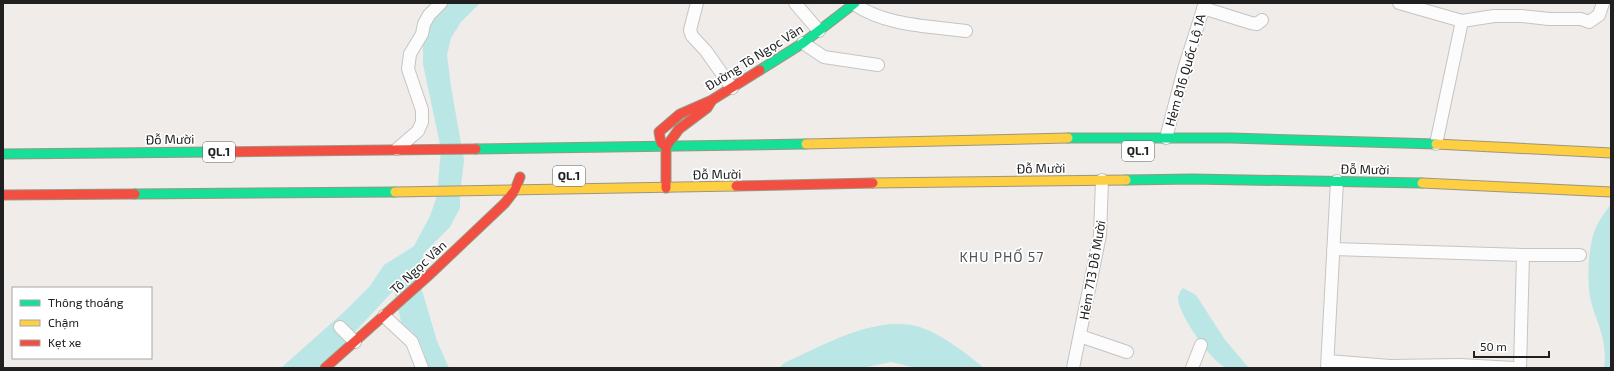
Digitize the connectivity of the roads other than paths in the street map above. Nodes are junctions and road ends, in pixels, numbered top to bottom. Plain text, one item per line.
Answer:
1 (441, 3) edge
2 (697, 3) edge
3 (795, 3) edge
4 (855, 3) edge
5 (1399, 3) edge
6 (1603, 3) edge
7 (1204, 6) edge
8 (1262, 20) dead end
9 (1462, 21) junction
10 (819, 31) junction
11 (966, 31) dead end
12 (803, 43) junction
13 (878, 65) dead end
14 (732, 88) junction
15 (712, 100) junction
16 (659, 132) junction
17 (1166, 138) junction
18 (1436, 144) junction
19 (1611, 145) edge
20 (639, 147) junction
21 (666, 147) junction
22 (396, 150) junction
23 (1593, 152) junction
24 (1611, 153) edge
25 (3, 154) edge
26 (629, 156) dead end
27 (1337, 169) dead end
28 (520, 177) dead end
29 (1102, 180) junction
30 (160, 182) dead end
31 (1337, 182) junction
32 (666, 188) junction
33 (515, 190) junction
34 (1611, 192) edge
35 (159, 194) junction
36 (3, 195) edge
37 (1333, 249) junction
38 (1523, 255) junction
39 (1580, 255) dead end
40 (384, 316) junction
41 (340, 327) dead end
42 (1080, 336) junction
43 (353, 340) junction
44 (1201, 345) dead end
45 (1127, 352) dead end
46 (1327, 364) edge
47 (1426, 367) edge
48 (325, 368) edge
49 (422, 368) edge
50 (1072, 368) edge
51 (1192, 368) edge
52 (1514, 368) edge
53 (1520, 368) edge

1 - 22 street
2 - 14 street
3 - 10 street
4 - 10 main road, Đường Tô Ngọc Vân
4 - 11 street
5 - 9 street
6 - 9 street
7 - 8 street
7 - 17 street, Hẻm 816 Quốc Lộ 1A
9 - 18 street
10 - 12 main road, Đường Tô Ngọc Vân
12 - 13 street
12 - 14 main road, Đường Tô Ngọc Vân
14 - 15 main road, Đường Tô Ngọc Vân
15 - 16 main road, Đường Tô Ngọc Vân
15 - 21 main road
16 - 20 main road, Đường Tô Ngọc Vân
16 - 21 main road
17 - 18 main road, Đỗ Mười / QL.1
17 - 21 main road, Đỗ Mười / QL.1
18 - 23 main road, Đỗ Mười / QL.1
19 - 23 street
20 - 21 main road, Đỗ Mười / QL.1
20 - 22 main road, Đỗ Mười / QL.1
20 - 26 main road, Đường Tô Ngọc Vân
21 - 32 main road
22 - 25 main road, Đỗ Mười / QL.1
23 - 24 main road, Đỗ Mười / QL.1
27 - 31 main road
28 - 33 main road, Tô Ngọc Vân
29 - 31 main road, Đỗ Mười / QL.1
29 - 32 main road, Đỗ Mười / QL.1
29 - 42 street, Hẻm 713 Đỗ Mười
30 - 35 main road
31 - 34 main road, Đỗ Mười / QL.1
31 - 37 street
32 - 33 main road, Đỗ Mười / QL.1
33 - 35 main road, Đỗ Mười / QL.1
33 - 40 main road, Tô Ngọc Vân
35 - 36 main road, QL.1
37 - 38 street
37 - 46 street
38 - 39 street
38 - 53 street
40 - 43 main road, Tô Ngọc Vân
40 - 49 street
41 - 43 street
42 - 45 street, Hẻm 713 Đỗ Mười
42 - 50 street, Hẻm 713 Đỗ Mười
43 - 48 main road, Tô Ngọc Vân
44 - 51 street
46 - 47 street
47 - 52 street

